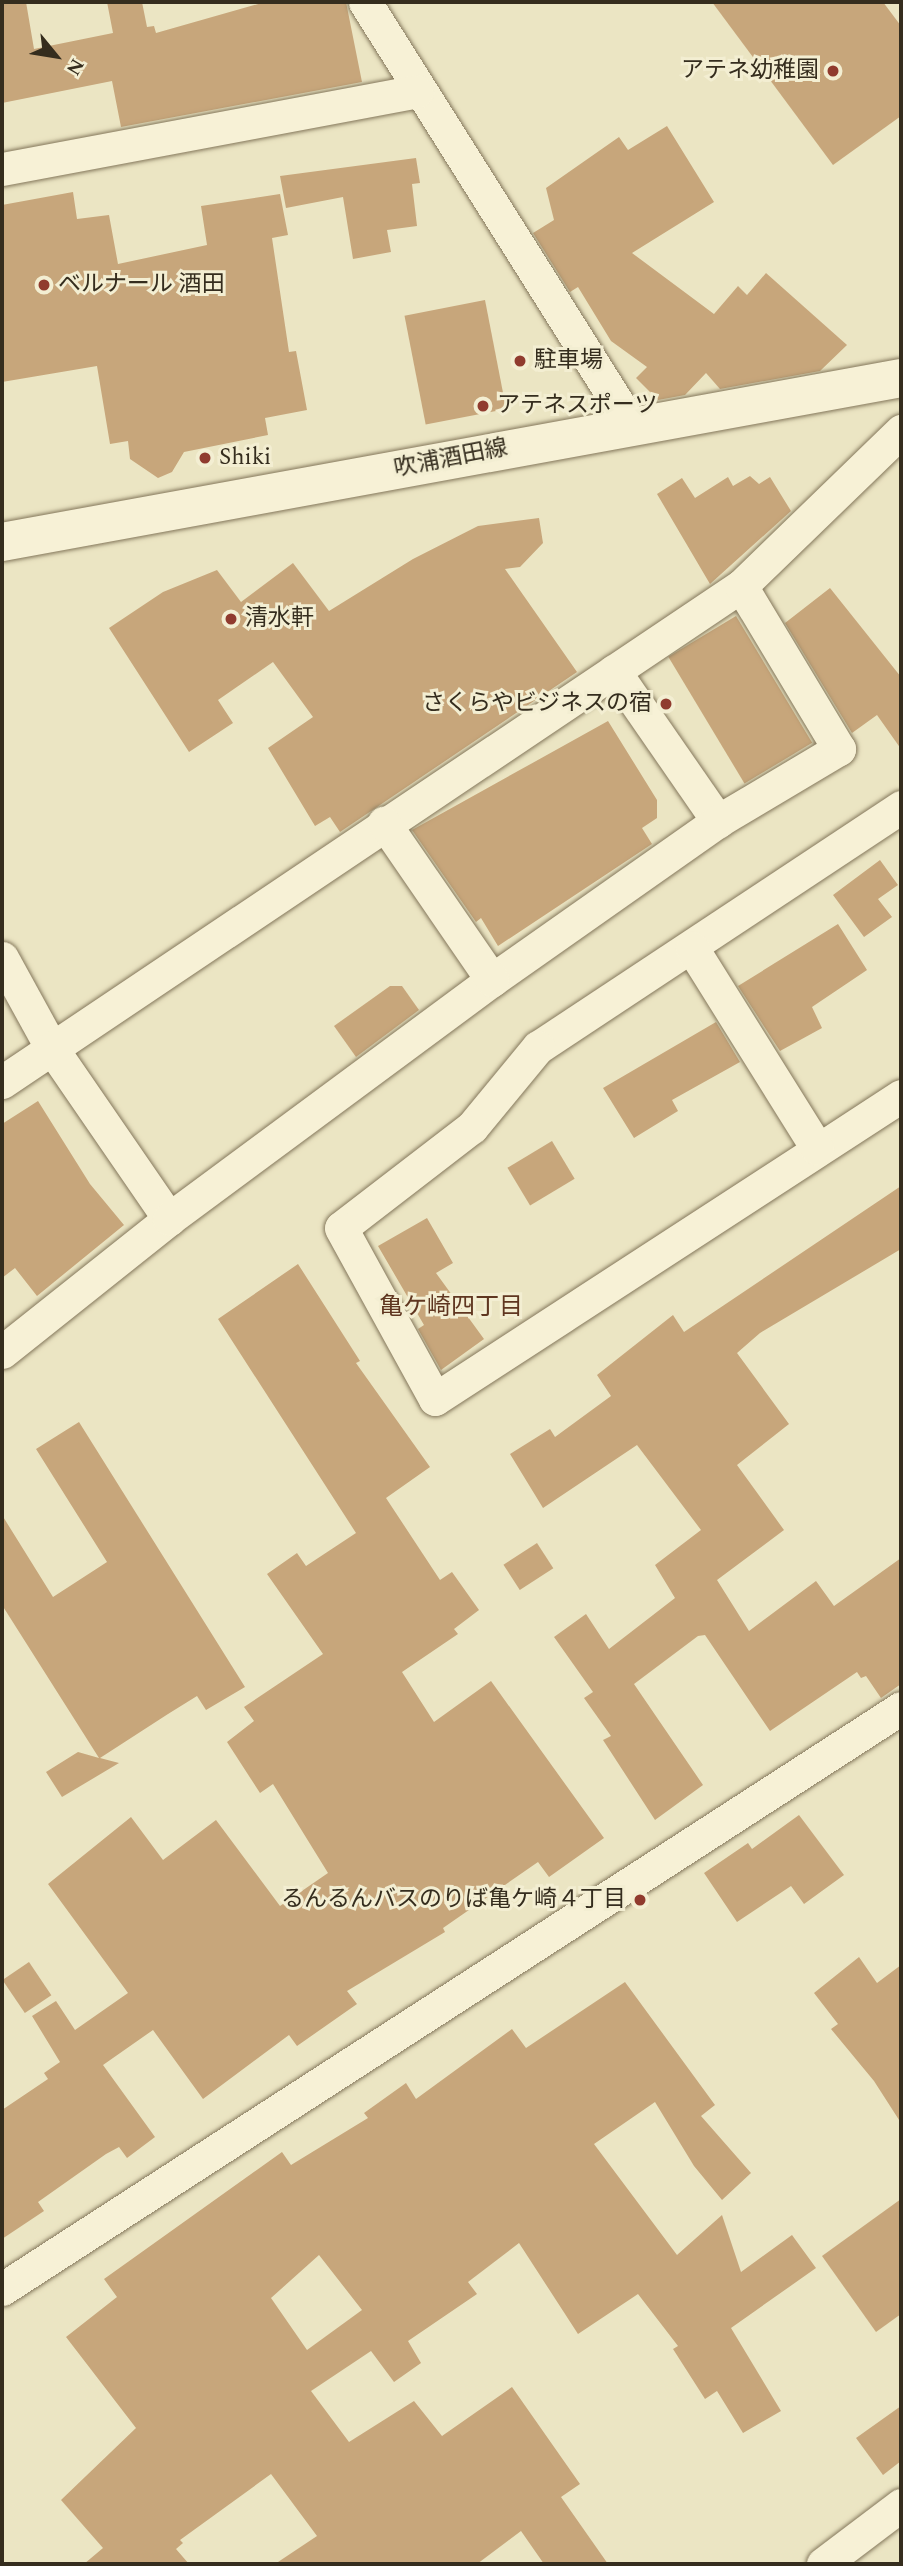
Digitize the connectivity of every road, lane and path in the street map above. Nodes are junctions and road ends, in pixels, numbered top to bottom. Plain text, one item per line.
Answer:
1 (365, 2) edge
2 (417, 91) junction
3 (2, 169) edge
4 (901, 378) edge
5 (631, 425) junction
6 (901, 431) edge
7 (2, 542) edge
8 (741, 586) junction
9 (614, 671) junction
10 (901, 807) edge
11 (718, 821) junction
12 (384, 823) junction
13 (692, 948) junction
14 (2, 958) edge
15 (492, 980) junction
16 (51, 1047) junction
17 (2, 1082) edge
18 (901, 1097) edge
19 (817, 1148) junction
20 (169, 1219) junction
21 (2, 1352) edge
22 (901, 1708) edge
23 (2, 2289) edge
24 (901, 2505) edge
25 (822, 2564) edge

1 - 2 street
2 - 3 street
2 - 5 street
4 - 5 main road, 吹浦酒田線
5 - 7 main road, 吹浦酒田線
6 - 8 street
8 - 9 street
8 - 11 street
9 - 11 street
9 - 12 street
10 - 13 street
11 - 15 street
12 - 15 street
12 - 16 street
13 - 19 street
13 - 19 street
14 - 16 street
15 - 20 street
16 - 17 street
16 - 20 street
18 - 19 street
20 - 21 street
22 - 23 street
24 - 25 street

